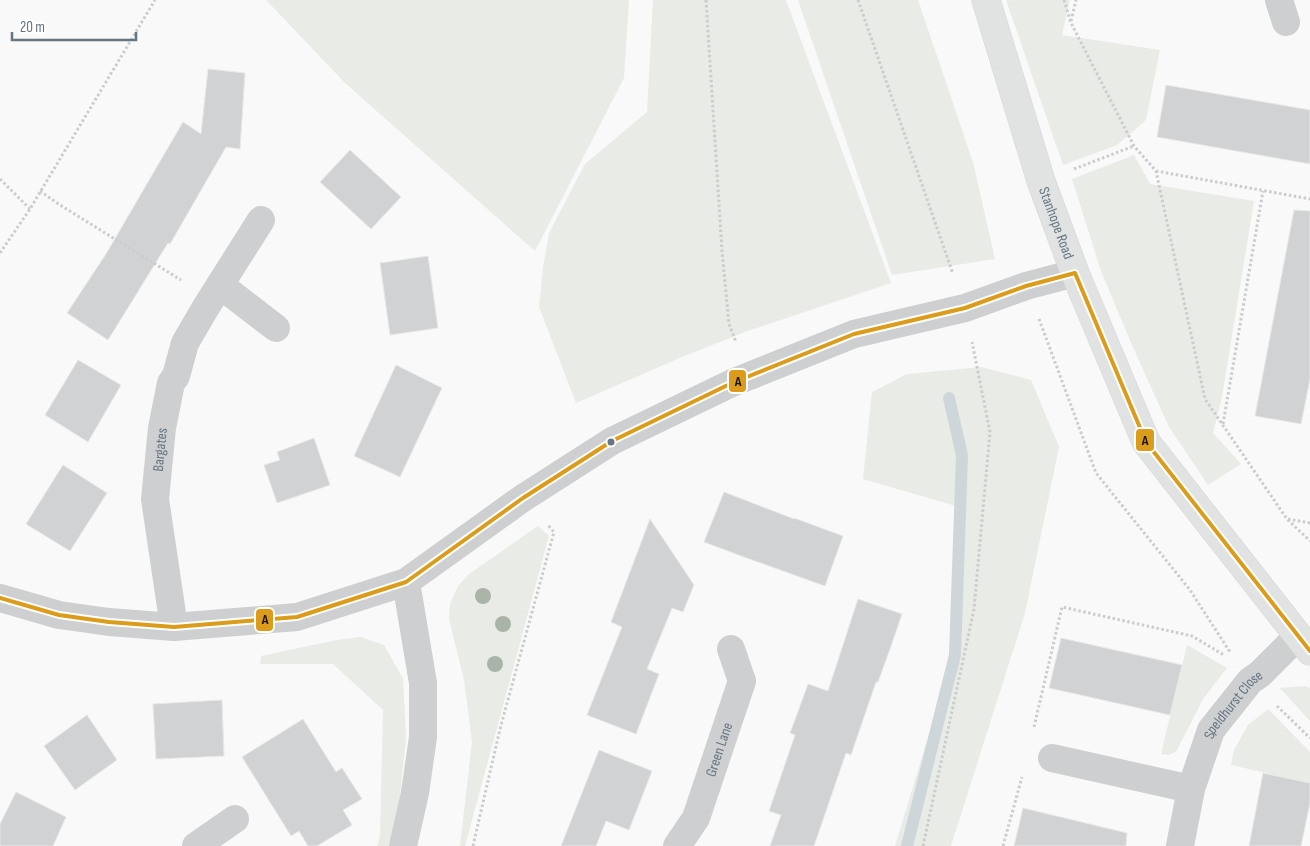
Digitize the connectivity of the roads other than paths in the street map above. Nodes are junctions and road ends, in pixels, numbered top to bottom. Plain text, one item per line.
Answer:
1 (986, 0) edge
2 (261, 220) dead end
3 (1076, 273) junction
4 (220, 285) junction
5 (276, 328) dead end
6 (406, 582) junction
7 (0, 598) edge
8 (174, 627) junction
9 (1304, 644) edge
10 (731, 648) dead end
11 (1052, 758) dead end
12 (1191, 789) junction
13 (235, 819) dead end
14 (196, 846) edge
15 (403, 846) edge
16 (677, 846) edge
17 (1180, 846) edge

1 - 3 street, Stanhope Road
2 - 4 street, Bargates
3 - 6 street
3 - 9 street, Stanhope Road
4 - 5 street
4 - 8 street, Bargates
6 - 8 street
6 - 15 street
7 - 8 street
9 - 12 street, Speldhurst Close
10 - 16 street, Green Lane
11 - 12 street
12 - 17 street, Speldhurst Close
13 - 14 street

